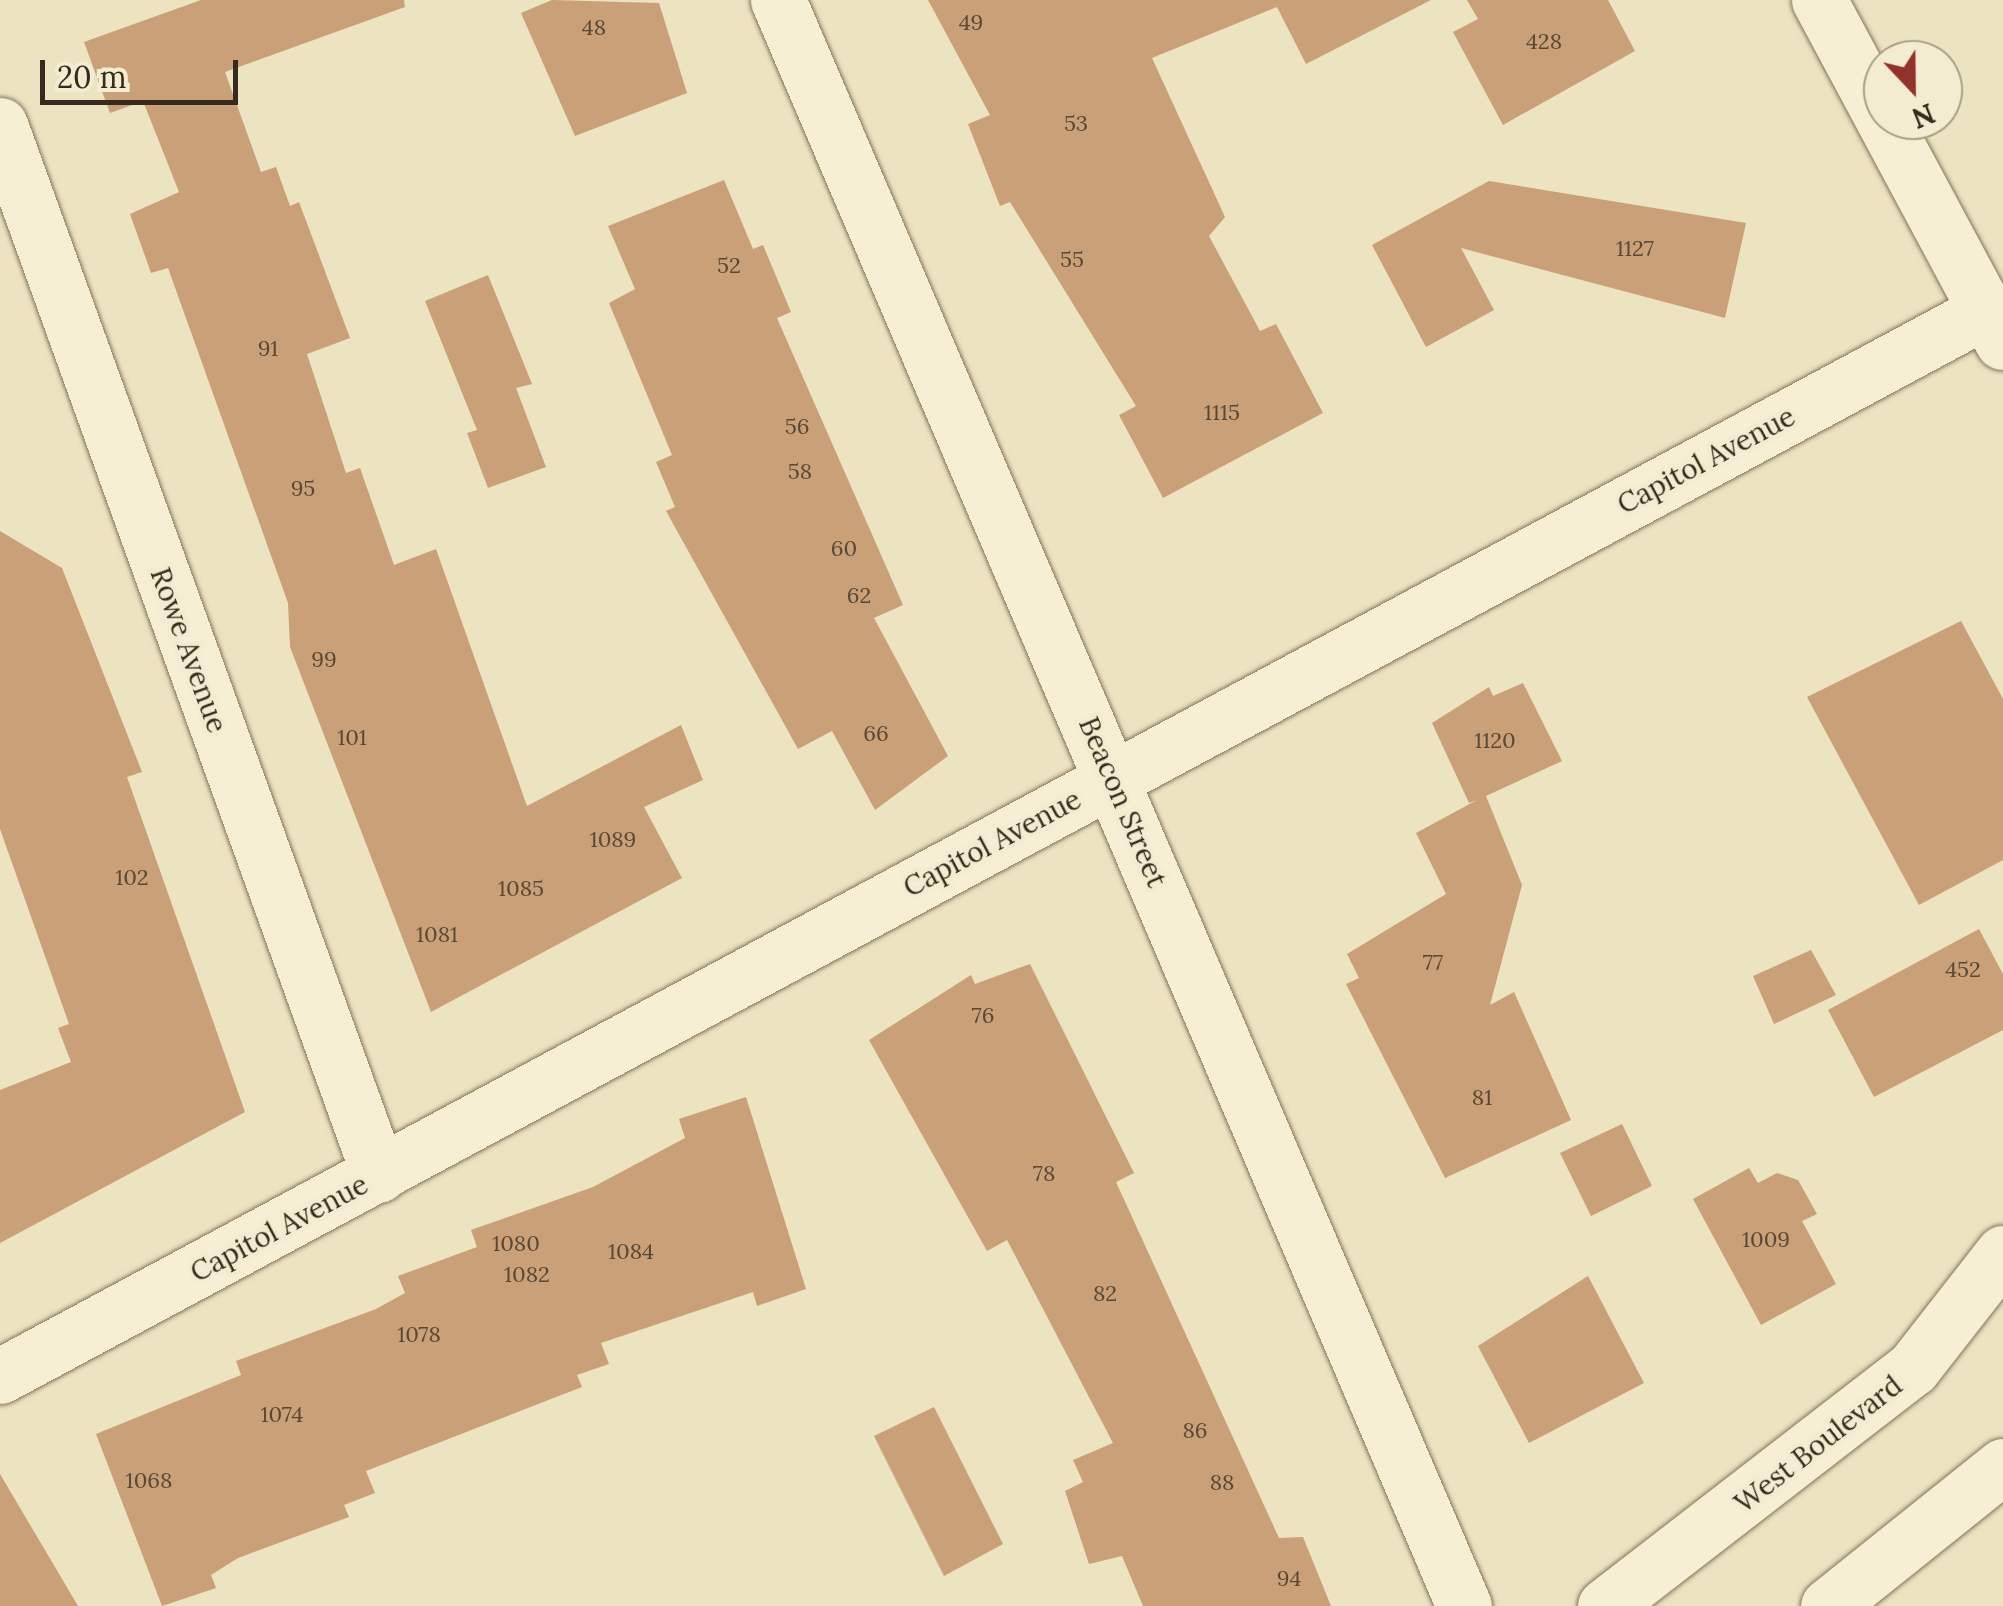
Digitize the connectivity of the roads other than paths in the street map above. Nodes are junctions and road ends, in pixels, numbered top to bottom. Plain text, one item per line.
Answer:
1 (778, 0) edge
2 (1819, 0) edge
3 (0, 125) edge
4 (1994, 328) edge
5 (1114, 777) junction
6 (378, 1174) junction
7 (2003, 1253) edge
8 (0, 1376) edge
9 (2003, 1466) edge
10 (1464, 1606) edge
11 (1605, 1606) edge
12 (1828, 1606) edge

1 - 5 main road, Beacon Street
2 - 4 main road
3 - 6 main road, Rowe Avenue
4 - 5 main road, Capitol Avenue
5 - 6 main road, Capitol Avenue
5 - 10 main road, Beacon Street
6 - 8 main road, Capitol Avenue
7 - 11 main road, West Boulevard
9 - 12 main road

